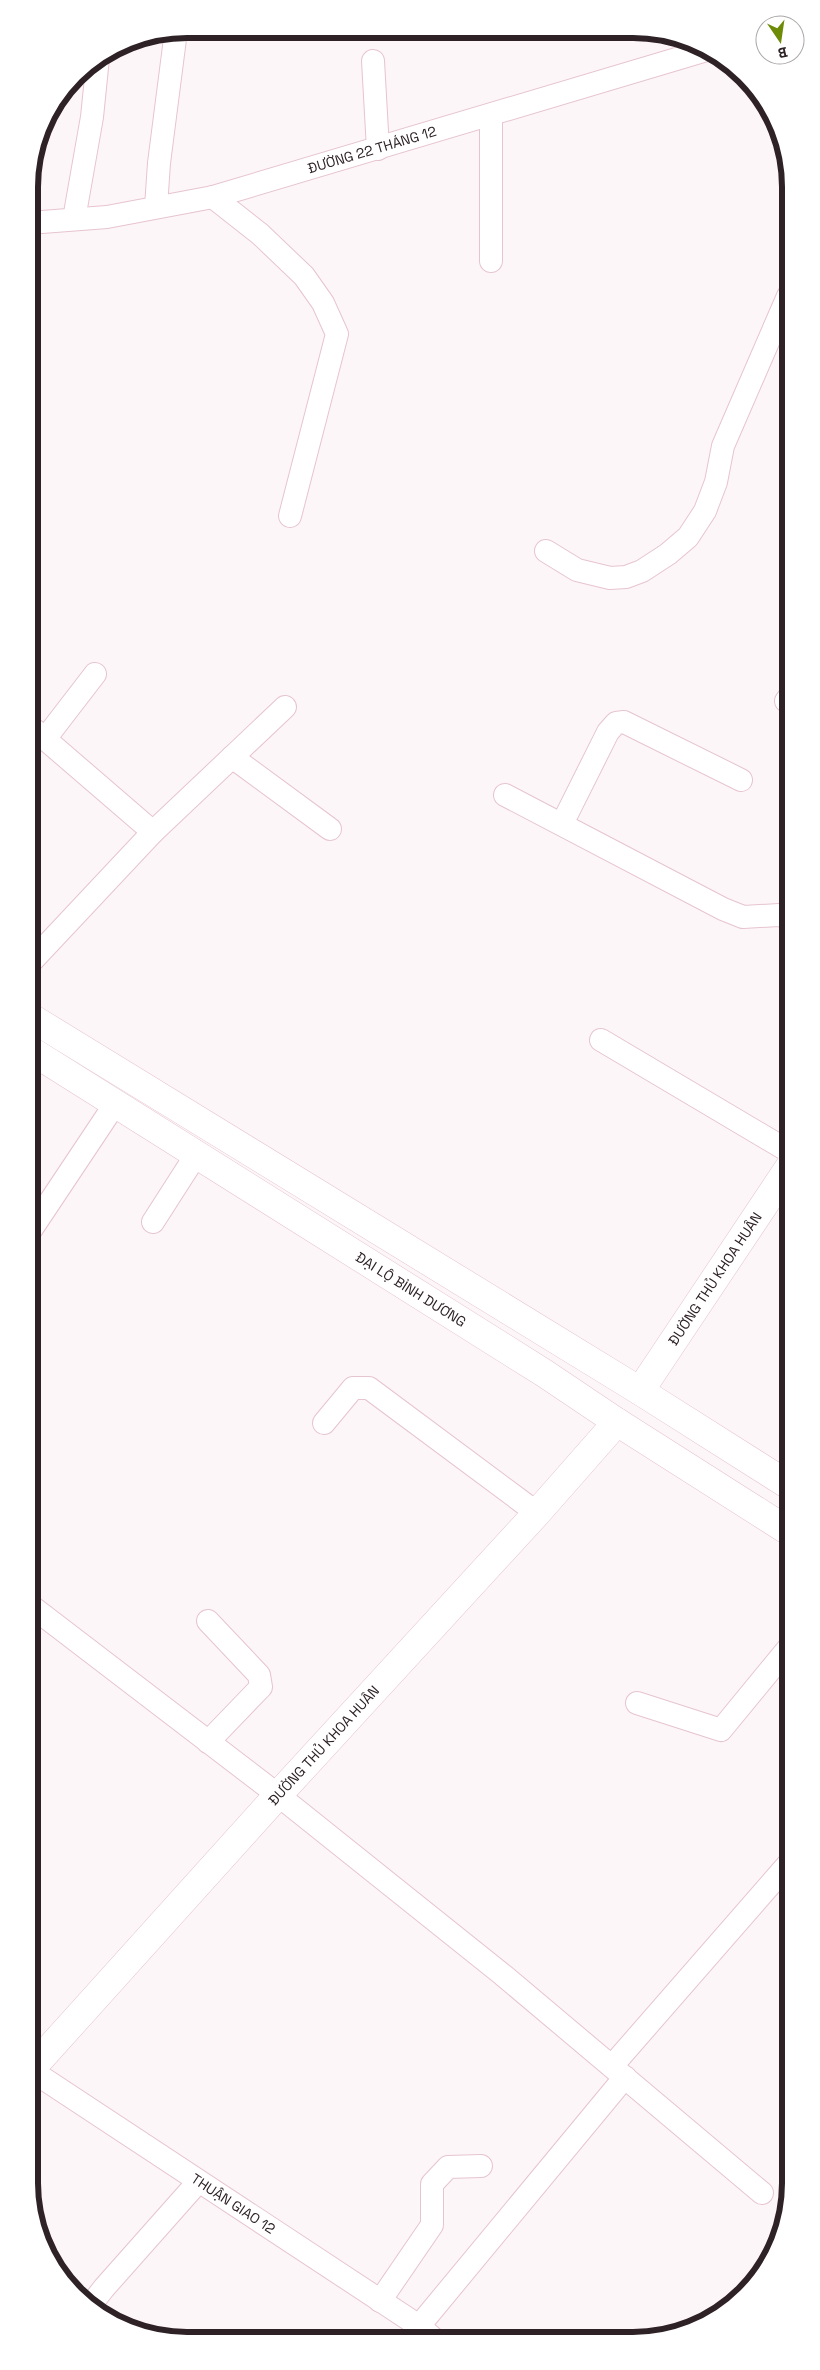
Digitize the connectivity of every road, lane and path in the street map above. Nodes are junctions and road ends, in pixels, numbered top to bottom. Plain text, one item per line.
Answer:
1 (175, 38) edge
2 (699, 53) edge
3 (373, 61) dead end
4 (97, 68) edge
5 (490, 116) junction
6 (378, 149) junction
7 (213, 197) junction
8 (156, 207) junction
9 (74, 219) junction
10 (38, 222) edge
11 (491, 262) dead end
12 (782, 310) edge
13 (290, 516) dead end
14 (546, 551) dead end
15 (95, 674) dead end
16 (285, 707) dead end
17 (38, 732) edge
18 (232, 758) junction
19 (741, 780) dead end
20 (505, 795) dead end
21 (562, 824) junction
22 (330, 829) dead end
23 (154, 832) junction
24 (782, 916) edge
25 (38, 955) edge
26 (38, 1022) edge
27 (601, 1040) dead end
28 (38, 1055) edge
29 (115, 1104) junction
30 (782, 1147) edge
31 (196, 1155) junction
32 (782, 1178) edge
33 (37, 1219) edge
34 (153, 1222) dead end
35 (640, 1391) junction
36 (617, 1422) junction
37 (324, 1423) dead end
38 (782, 1481) edge
39 (538, 1513) junction
40 (782, 1527) edge
41 (37, 1611) edge
42 (208, 1621) dead end
43 (782, 1656) edge
44 (637, 1703) dead end
45 (208, 1742) junction
46 (278, 1795) junction
47 (782, 1872) edge
48 (37, 2064) edge
49 (618, 2072) junction
50 (37, 2073) edge
51 (481, 2166) dead end
52 (198, 2182) junction
53 (762, 2192) dead end
54 (95, 2301) edge
55 (380, 2301) junction
56 (421, 2332) edge
57 (425, 2332) edge

1 - 8 street
2 - 5 street, ĐƯỜNG 22 THÁNG 12
3 - 6 street
4 - 9 street
5 - 6 street, ĐƯỜNG 22 THÁNG 12
5 - 11 street
6 - 7 street, ĐƯỜNG 22 THÁNG 12
7 - 8 street, ĐƯỜNG 22 THÁNG 12
7 - 13 street
8 - 9 street, ĐƯỜNG 22 THÁNG 12
9 - 10 street, ĐƯỜNG 22 THÁNG 12
12 - 14 street
15 - 17 street
16 - 18 street
17 - 23 street
18 - 22 street
18 - 23 street
19 - 21 street
20 - 21 street
21 - 24 street
23 - 25 street
26 - 35 main road
27 - 30 street
28 - 29 main road, ĐẠI LỘ BÌNH DƯƠNG
29 - 31 main road, ĐẠI LỘ BÌNH DƯƠNG
29 - 33 street
31 - 34 street
31 - 36 main road, ĐẠI LỘ BÌNH DƯƠNG
32 - 35 main road, ĐƯỜNG THỦ KHOA HUÂN
35 - 36 main road, ĐƯỜNG THỦ KHOA HUÂN
35 - 38 main road
36 - 39 main road, ĐƯỜNG THỦ KHOA HUÂN
36 - 40 main road, ĐẠI LỘ BÌNH DƯƠNG
37 - 39 street
39 - 46 main road, ĐƯỜNG THỦ KHOA HUÂN
41 - 45 street
42 - 45 street
43 - 44 street
45 - 46 street
46 - 48 main road, ĐƯỜNG THỦ KHOA HUÂN
46 - 49 street
47 - 49 street
49 - 53 street
49 - 57 street
50 - 52 street, THUẬN GIAO 12
51 - 55 street
52 - 54 street
52 - 55 street, THUẬN GIAO 12
55 - 56 street, THUẬN GIAO 12

